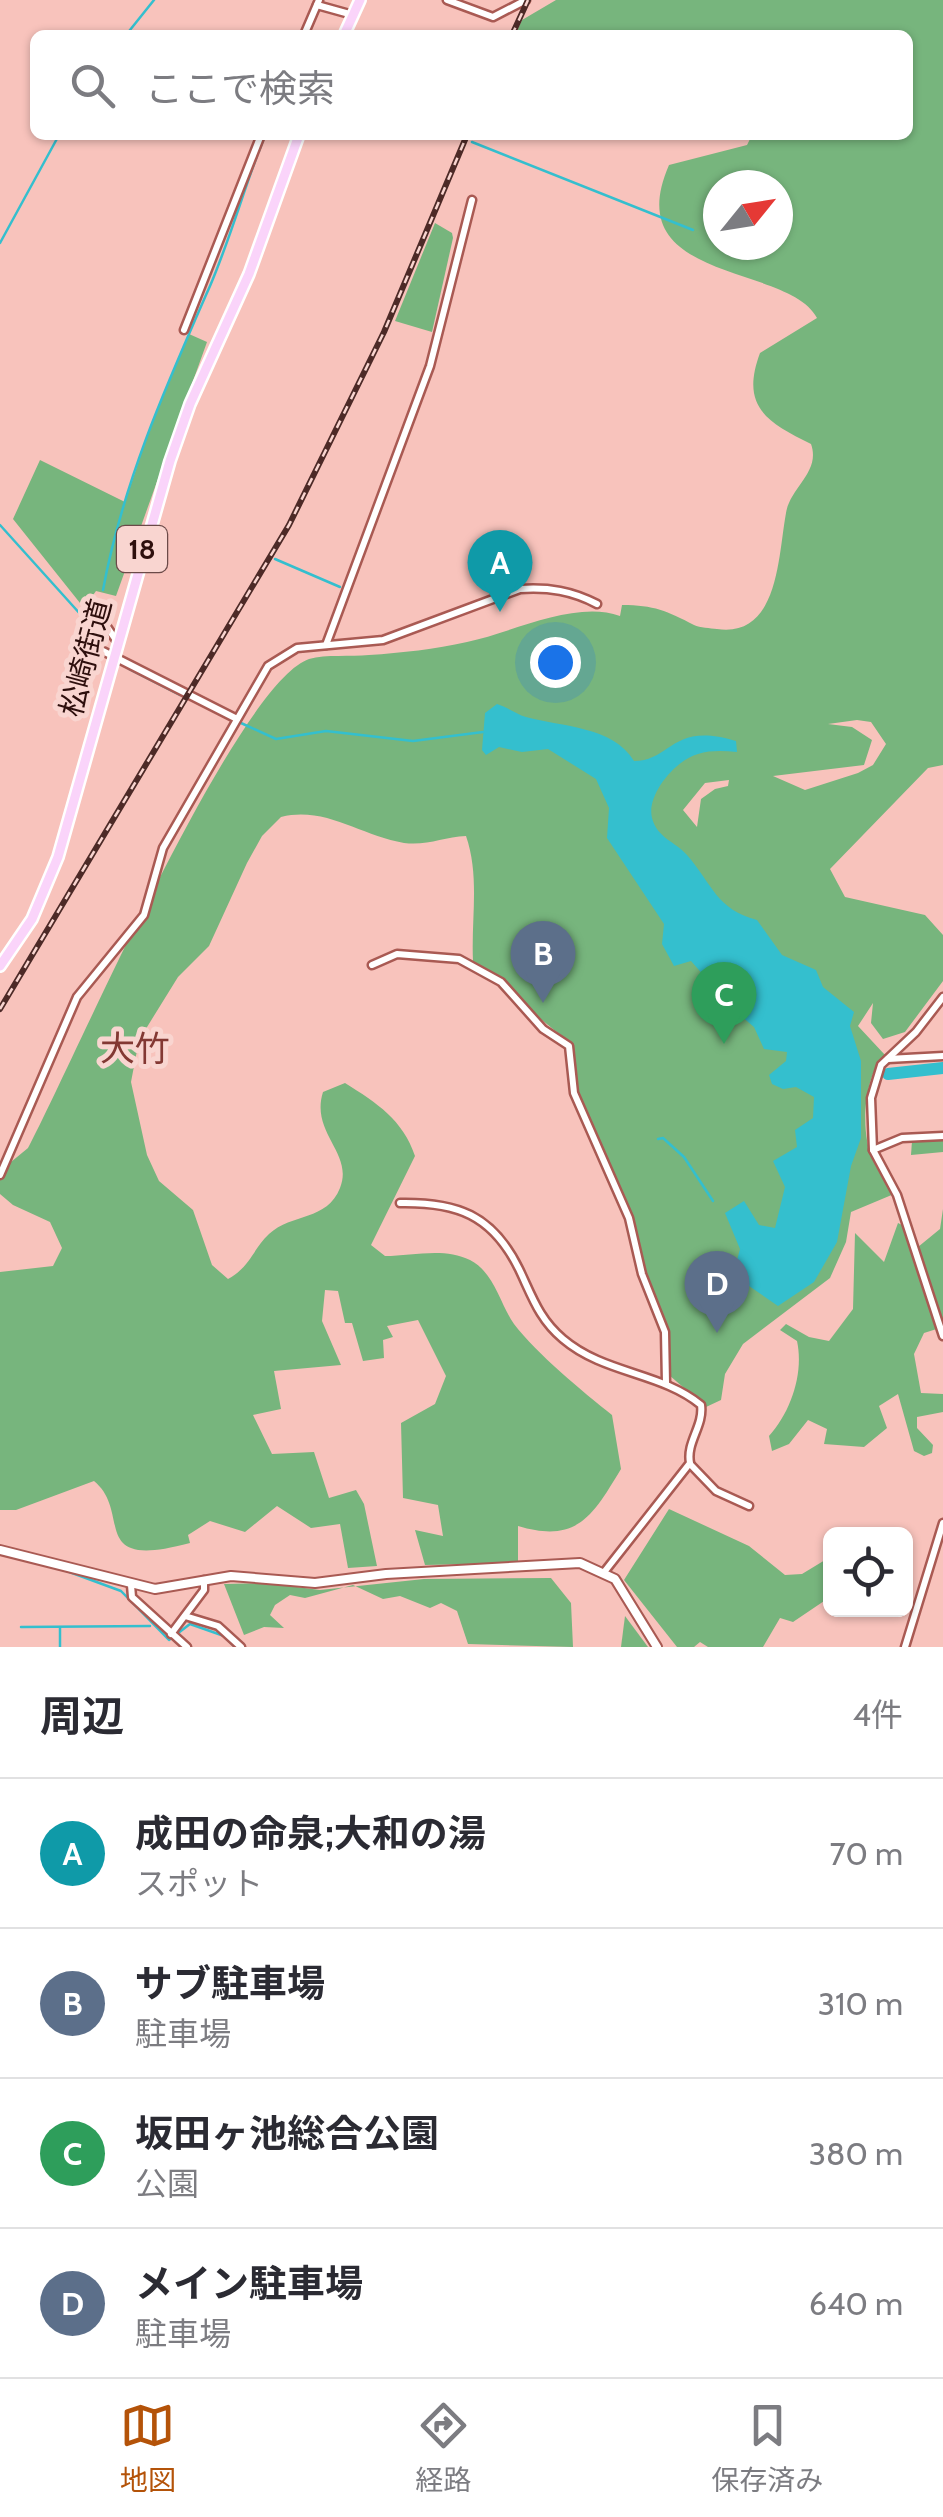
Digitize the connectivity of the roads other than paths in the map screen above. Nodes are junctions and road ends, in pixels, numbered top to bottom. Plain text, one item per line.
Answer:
1 (360, 0) edge
2 (448, 0) edge
3 (526, 0) edge
4 (318, 3) edge
5 (353, 15) junction
6 (306, 30) edge
7 (346, 30) edge
8 (259, 140) edge
9 (297, 140) edge
10 (472, 200) dead end
11 (184, 330) dead end
12 (597, 604) dead end
13 (96, 625) dead end
14 (116, 640) junction
15 (88, 644) dead end
16 (326, 645) junction
17 (112, 656) junction
18 (237, 719) junction
19 (372, 965) dead end
20 (0, 966) edge
21 (943, 997) edge
22 (943, 1056) edge
23 (887, 1059) junction
24 (943, 1136) edge
25 (873, 1150) junction
26 (0, 1175) edge
27 (400, 1202) dead end
28 (943, 1336) edge
29 (666, 1383) junction
30 (690, 1463) junction
31 (748, 1506) dead end
32 (943, 1523) edge
33 (0, 1550) edge
34 (605, 1572) junction
35 (204, 1580) junction
36 (131, 1586) junction
37 (185, 1616) junction
38 (171, 1634) junction
39 (187, 1647) edge
40 (241, 1647) edge
41 (657, 1647) edge
42 (905, 1647) edge

1 - 5 main road
2 - 3 street
4 - 5 street
4 - 6 street
5 - 7 main road
8 - 11 street
9 - 14 main road, 松崎街道 / 18
10 - 16 street
12 - 16 street
13 - 14 street
14 - 17 main road, 松崎街道 / 18
15 - 17 street
16 - 18 street
17 - 18 street
17 - 20 main road, 松崎街道 / 18
18 - 26 street
19 - 29 street
21 - 23 street
22 - 23 street
23 - 25 street
24 - 25 street
25 - 28 street
27 - 29 street
29 - 30 street
30 - 31 street
30 - 34 street
32 - 42 street
33 - 36 street
34 - 35 street
34 - 41 street
35 - 36 street
35 - 37 street
36 - 38 street
37 - 38 street
37 - 40 street
38 - 39 street

